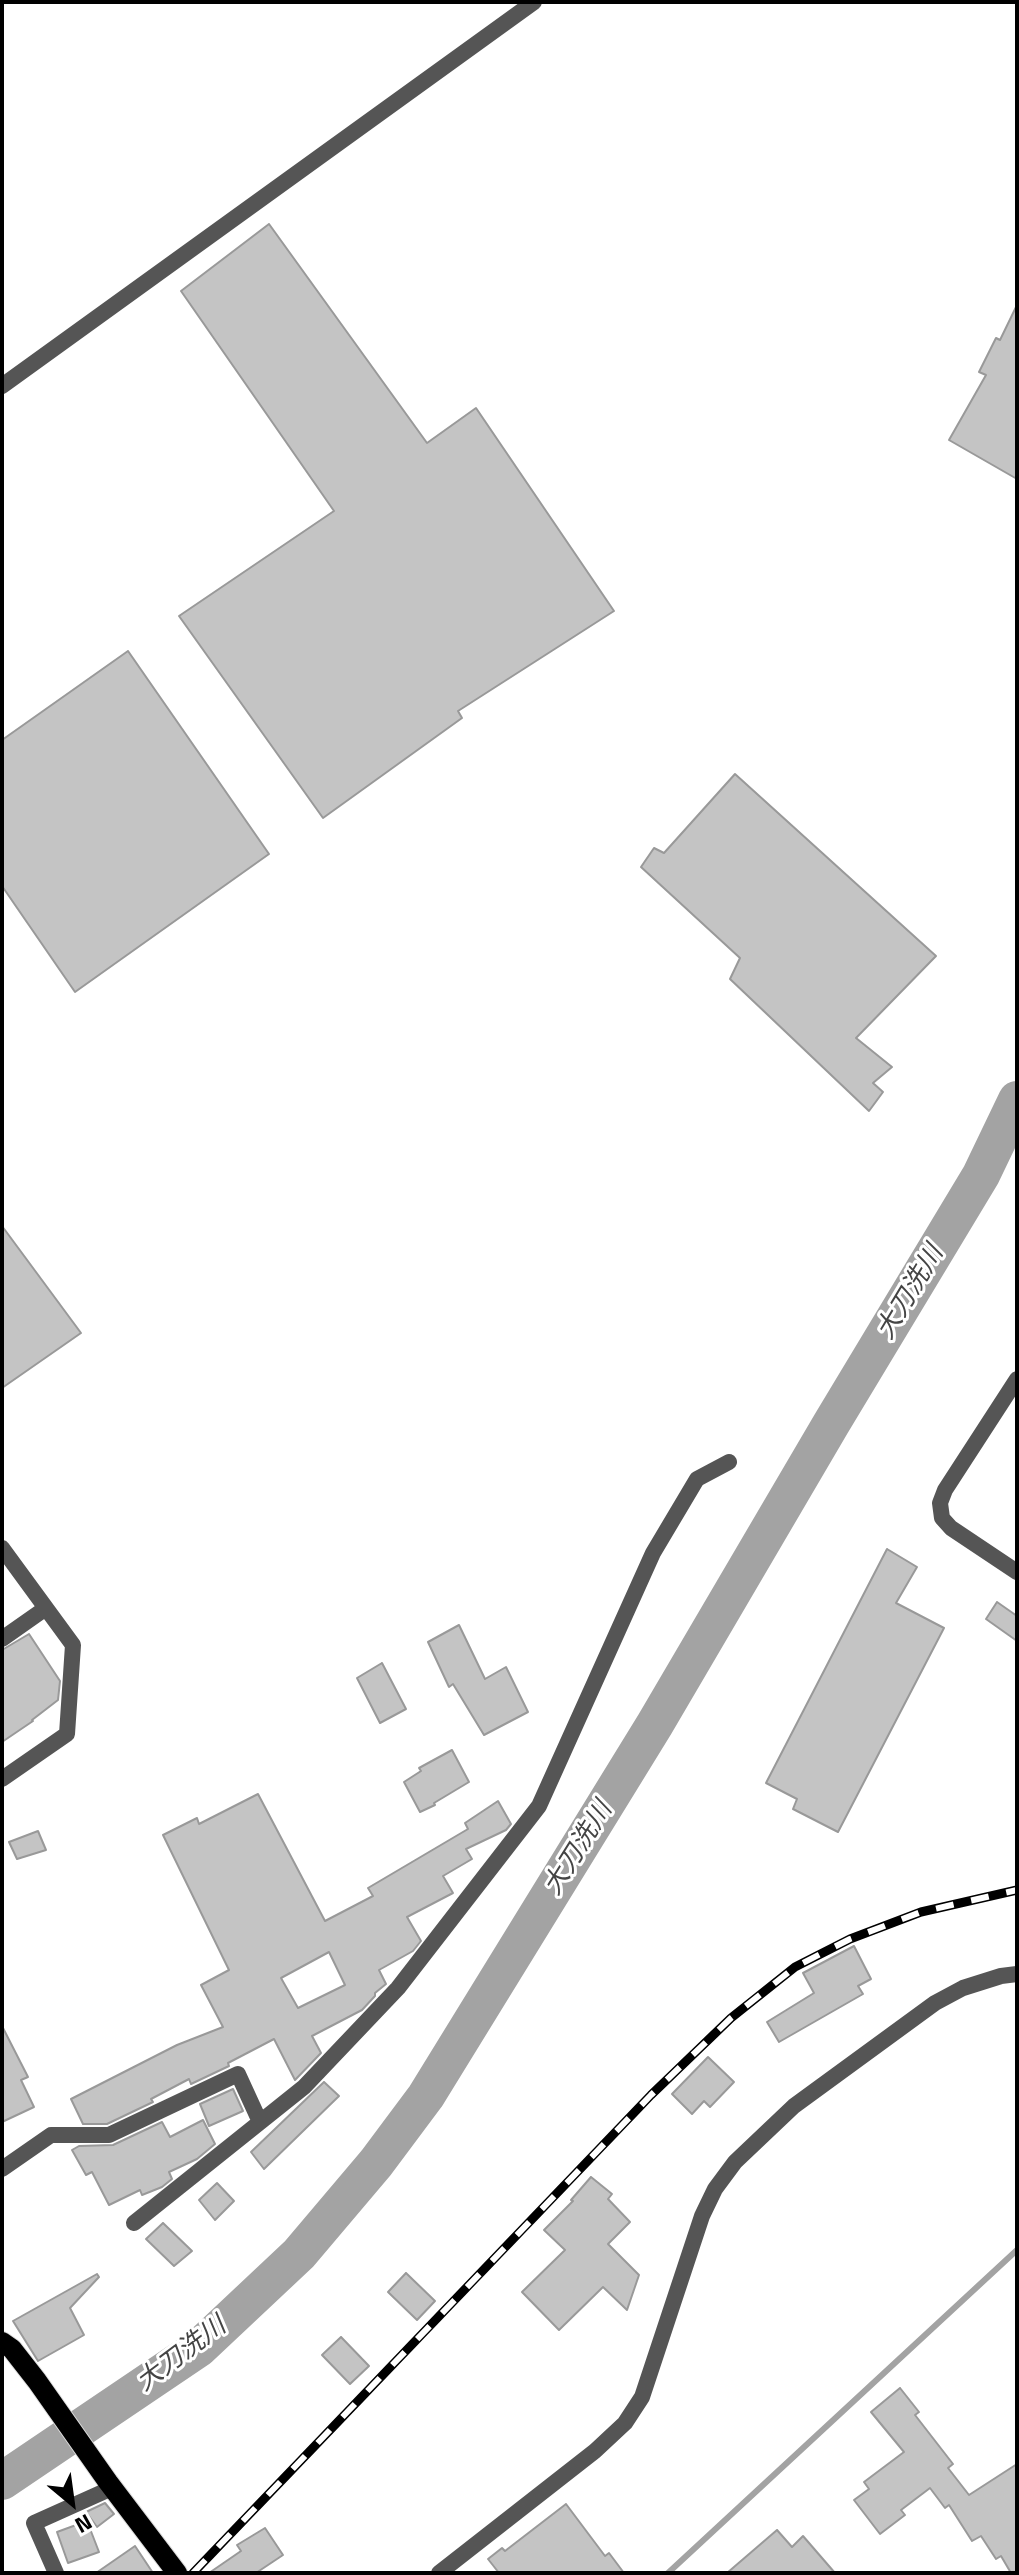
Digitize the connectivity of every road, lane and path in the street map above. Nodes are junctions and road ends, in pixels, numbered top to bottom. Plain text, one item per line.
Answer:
1 (534, 2) edge
2 (2, 386) edge
3 (1017, 1379) edge
4 (729, 1462) dead end
5 (2, 1548) edge
6 (1017, 1572) edge
7 (46, 1608) junction
8 (2, 1639) edge
9 (2, 1779) edge
10 (1017, 1974) edge
11 (260, 2122) junction
12 (2, 2169) edge
13 (134, 2223) dead end
14 (2, 2342) edge
15 (110, 2485) junction
16 (56, 2573) edge
17 (177, 2573) edge
18 (439, 2573) edge

1 - 2 street
3 - 6 street
4 - 11 street
5 - 7 street
7 - 8 street
7 - 9 street
10 - 18 street
11 - 12 street
11 - 13 street
14 - 15 main road
15 - 16 street
15 - 17 main road

